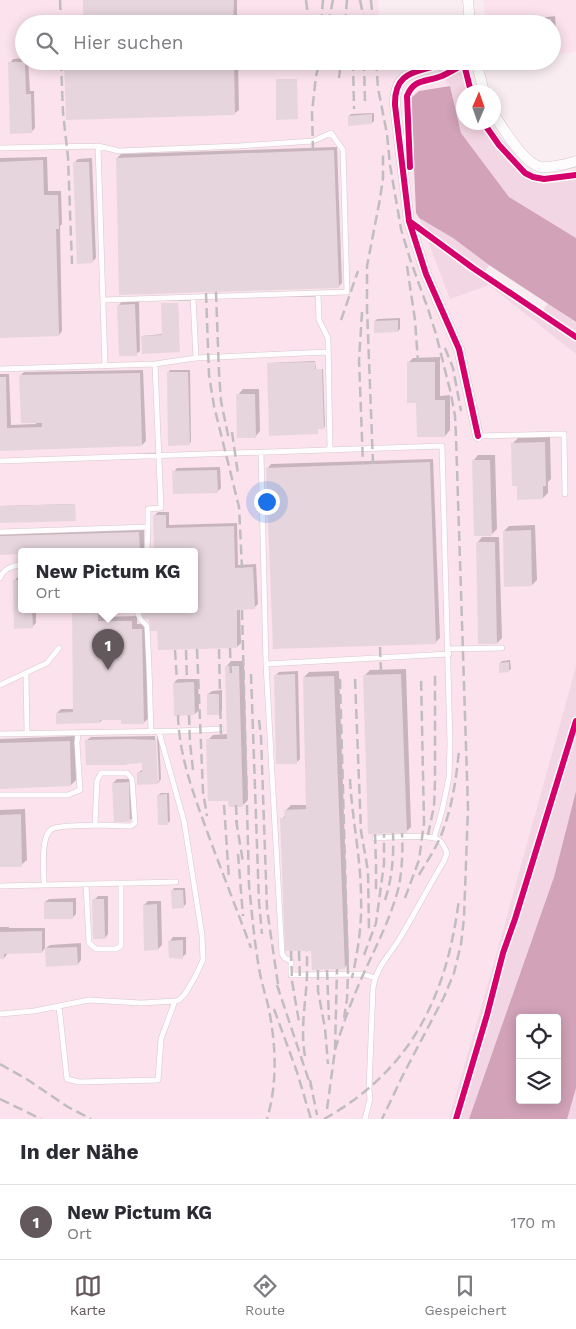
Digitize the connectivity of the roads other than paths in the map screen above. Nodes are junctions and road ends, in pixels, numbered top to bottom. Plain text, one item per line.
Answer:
1 (468, 0) edge
2 (469, 15) edge
3 (418, 70) edge
4 (478, 70) edge
5 (482, 85) edge
6 (501, 125) edge
7 (98, 146) junction
8 (0, 148) edge
9 (576, 161) edge
10 (318, 293) junction
11 (194, 298) junction
12 (103, 300) junction
13 (328, 352) junction
14 (196, 358) junction
15 (156, 364) junction
16 (105, 366) junction
17 (0, 369) edge
18 (478, 436) joint
19 (330, 450) junction
20 (261, 452) junction
21 (158, 455) junction
22 (0, 461) edge
23 (566, 494) dead end
24 (148, 527) junction
25 (0, 532) edge
26 (147, 548) edge
27 (18, 565) edge
28 (0, 578) edge
29 (138, 613) edge
30 (59, 648) dead end
31 (502, 648) dead end
32 (449, 652) junction
33 (266, 664) junction
34 (26, 674) junction
35 (0, 685) edge
36 (221, 729) dead end
37 (78, 732) junction
38 (151, 732) junction
39 (160, 732) junction
40 (27, 733) junction
41 (0, 734) edge
42 (0, 795) edge
43 (95, 825) junction
44 (376, 838) dead end
45 (434, 838) junction
46 (176, 882) dead end
47 (121, 883) junction
48 (86, 884) junction
49 (44, 885) junction
50 (0, 886) edge
51 (375, 978) junction
52 (175, 1002) junction
53 (60, 1006) junction
54 (0, 1014) edge
55 (365, 1119) edge

1 - 2 street
3 - 18 street
4 - 5 street
6 - 9 street
7 - 8 lane
7 - 10 lane
7 - 12 lane
10 - 11 lane
10 - 13 lane
11 - 12 lane
11 - 14 lane
12 - 16 lane
13 - 14 lane
13 - 19 lane
14 - 15 lane
15 - 16 lane
15 - 21 lane
16 - 17 lane
18 - 23 lane
19 - 20 lane
19 - 32 lane
20 - 21 lane
20 - 33 lane
21 - 22 lane
21 - 24 lane
24 - 25 lane
24 - 26 lane
27 - 28 lane
29 - 38 lane
30 - 34 lane
31 - 32 lane
32 - 33 lane
32 - 45 lane
33 - 51 lane
34 - 35 lane
34 - 40 lane
36 - 39 lane
37 - 38 lane
37 - 40 lane
37 - 42 lane
38 - 39 lane
39 - 52 lane
40 - 41 lane
43 - 43 lane
43 - 49 lane
44 - 45 lane
45 - 51 lane
46 - 47 lane
47 - 48 lane
47 - 48 lane
48 - 49 lane
49 - 50 lane
51 - 55 lane
52 - 53 lane
52 - 53 lane
53 - 54 lane

